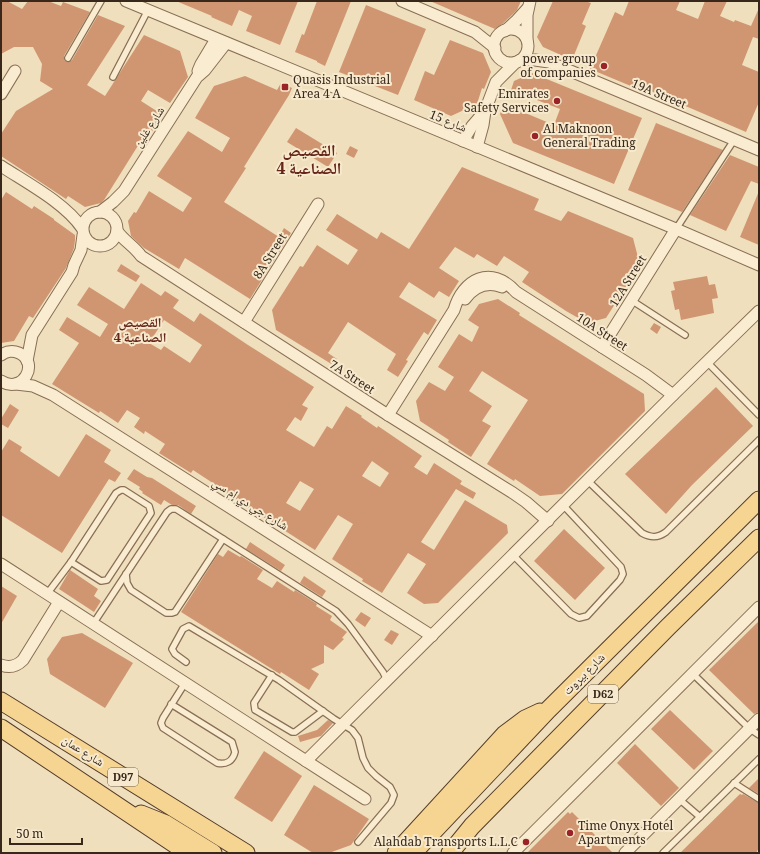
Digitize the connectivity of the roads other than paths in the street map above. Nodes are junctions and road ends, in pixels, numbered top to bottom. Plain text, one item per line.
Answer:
1 (101, 1) edge
2 (126, 1) edge
3 (402, 1) edge
4 (529, 4) edge
5 (148, 10) junction
6 (504, 31) junction
7 (475, 32) junction
8 (221, 40) junction
9 (527, 41) junction
10 (495, 50) junction
11 (68, 58) dead end
12 (518, 61) junction
13 (549, 62) junction
14 (15, 71) dead end
15 (113, 77) dead end
16 (496, 82) junction
17 (1, 94) edge
18 (485, 111) junction
19 (734, 140) junction
20 (463, 141) junction
21 (478, 147) junction
22 (759, 150) edge
23 (1, 166) edge
24 (124, 191) junction
25 (57, 203) junction
26 (318, 204) dead end
27 (97, 213) junction
28 (116, 226) junction
29 (676, 229) junction
30 (83, 231) junction
31 (104, 246) junction
32 (141, 256) junction
33 (759, 265) edge
34 (72, 272) junction
35 (631, 300) junction
36 (759, 311) edge
37 (244, 322) junction
38 (685, 335) dead end
39 (32, 336) junction
40 (602, 347) junction
41 (4, 352) edge
42 (707, 362) junction
43 (28, 365) junction
44 (1, 381) edge
45 (15, 384) junction
46 (1, 392) edge
47 (53, 395) junction
48 (673, 395) junction
49 (388, 415) junction
50 (759, 415) edge
51 (759, 440) edge
52 (588, 481) junction
53 (759, 500) edge
54 (563, 505) junction
55 (548, 521) junction
56 (759, 538) edge
57 (223, 539) junction
58 (513, 555) junction
59 (71, 562) junction
60 (1, 564) edge
61 (126, 574) junction
62 (48, 594) junction
63 (58, 602) junction
64 (759, 607) edge
65 (93, 624) junction
66 (432, 636) junction
67 (186, 662) dead end
68 (1, 665) edge
69 (692, 673) junction
70 (272, 675) junction
71 (387, 681) junction
72 (185, 683) junction
73 (1, 701) edge
74 (171, 704) junction
75 (548, 710) junction
76 (323, 711) junction
77 (759, 719) edge
78 (343, 725) junction
79 (1, 728) edge
80 (754, 732) edge
81 (759, 759) edge
82 (306, 761) junction
83 (734, 783) junction
84 (365, 799) dead end
85 (679, 799) junction
86 (759, 799) edge
87 (121, 809) junction
88 (700, 817) junction
89 (440, 825) junction
90 (472, 826) junction
91 (358, 842) dead end
92 (188, 853) edge
93 (213, 853) edge
94 (246, 853) edge
95 (396, 853) edge
96 (413, 853) edge
97 (428, 853) edge
98 (450, 853) edge
99 (461, 853) edge
100 (513, 853) edge
101 (625, 853) edge
102 (663, 853) edge

1 - 11 lane
2 - 5 street, شارع 15
3 - 7 street
4 - 6 street
4 - 9 street
5 - 8 street, شارع 15
5 - 15 lane
6 - 7 street
6 - 9 street
6 - 10 street
7 - 10 street
8 - 20 street, شارع 15
8 - 24 street, شارع غلين
9 - 12 street
9 - 13 street
10 - 12 street
10 - 16 street
12 - 13 street
12 - 16 street
13 - 19 street, 19A Street
14 - 17 street
16 - 18 street
18 - 20 street
18 - 21 street
19 - 22 street, 19A Street
19 - 29 lane
20 - 21 street, شارع 15
21 - 29 street, شارع 15
23 - 25 street
24 - 27 street, شارع غلين
24 - 28 street, شارع غلين
25 - 27 street
25 - 30 street
26 - 37 street, 8A Street
27 - 28 street
27 - 30 street, شارع غلين
28 - 31 street, شارع غلين
28 - 32 street
29 - 33 street, شارع 15
29 - 35 street, 12A Street
30 - 31 street
30 - 34 street, شارع غلين
31 - 32 street
31 - 34 street, شارع غلين
32 - 37 street, 7A Street
34 - 39 street, شارع غلين
35 - 38 lane
35 - 40 street, 12A Street
36 - 42 street
37 - 49 street, 7A Street
39 - 41 street, شارع غلين
39 - 43 street, شارع غلين
40 - 48 street, 10A Street
40 - 49 street, 10A Street
41 - 43 street, شارع غلين
42 - 48 street
42 - 50 lane
43 - 45 street, شارع غلين
43 - 47 street, شارع جي دي إم سي
44 - 45 street
45 - 46 street, شارع غلين
45 - 47 street, شارع جي دي إم سي
47 - 66 street, شارع جي دي إم سي
48 - 52 street
49 - 55 street, 7A Street
51 - 52 lane
52 - 54 street
53 - 75 main road, شارع بيروت / D62
54 - 55 street
54 - 58 lane
55 - 58 street
56 - 90 main road, D62
57 - 61 lane
57 - 61 lane
57 - 71 lane
58 - 66 street
59 - 59 lane
59 - 62 lane
60 - 62 street
61 - 65 lane
62 - 63 street
63 - 65 street
63 - 68 street
64 - 69 street
65 - 72 street
66 - 71 street
67 - 70 lane
69 - 80 lane
69 - 100 street
70 - 76 lane
70 - 76 lane
71 - 78 street
72 - 74 lane
72 - 82 street
73 - 94 main road, شارع عمان / D97
74 - 74 lane
75 - 89 main road, شارع بيروت / D62
75 - 95 main road
76 - 78 lane
77 - 80 street
78 - 82 street
78 - 91 lane
79 - 87 main road, D97
80 - 85 street
81 - 83 lane
82 - 84 street
83 - 86 lane
83 - 88 lane
85 - 88 lane
85 - 101 street
87 - 92 main road, D97
87 - 93 main road
88 - 102 lane
89 - 96 main road, شارع بيروت / D62
89 - 97 main road
90 - 98 main road, D62
90 - 99 main road

